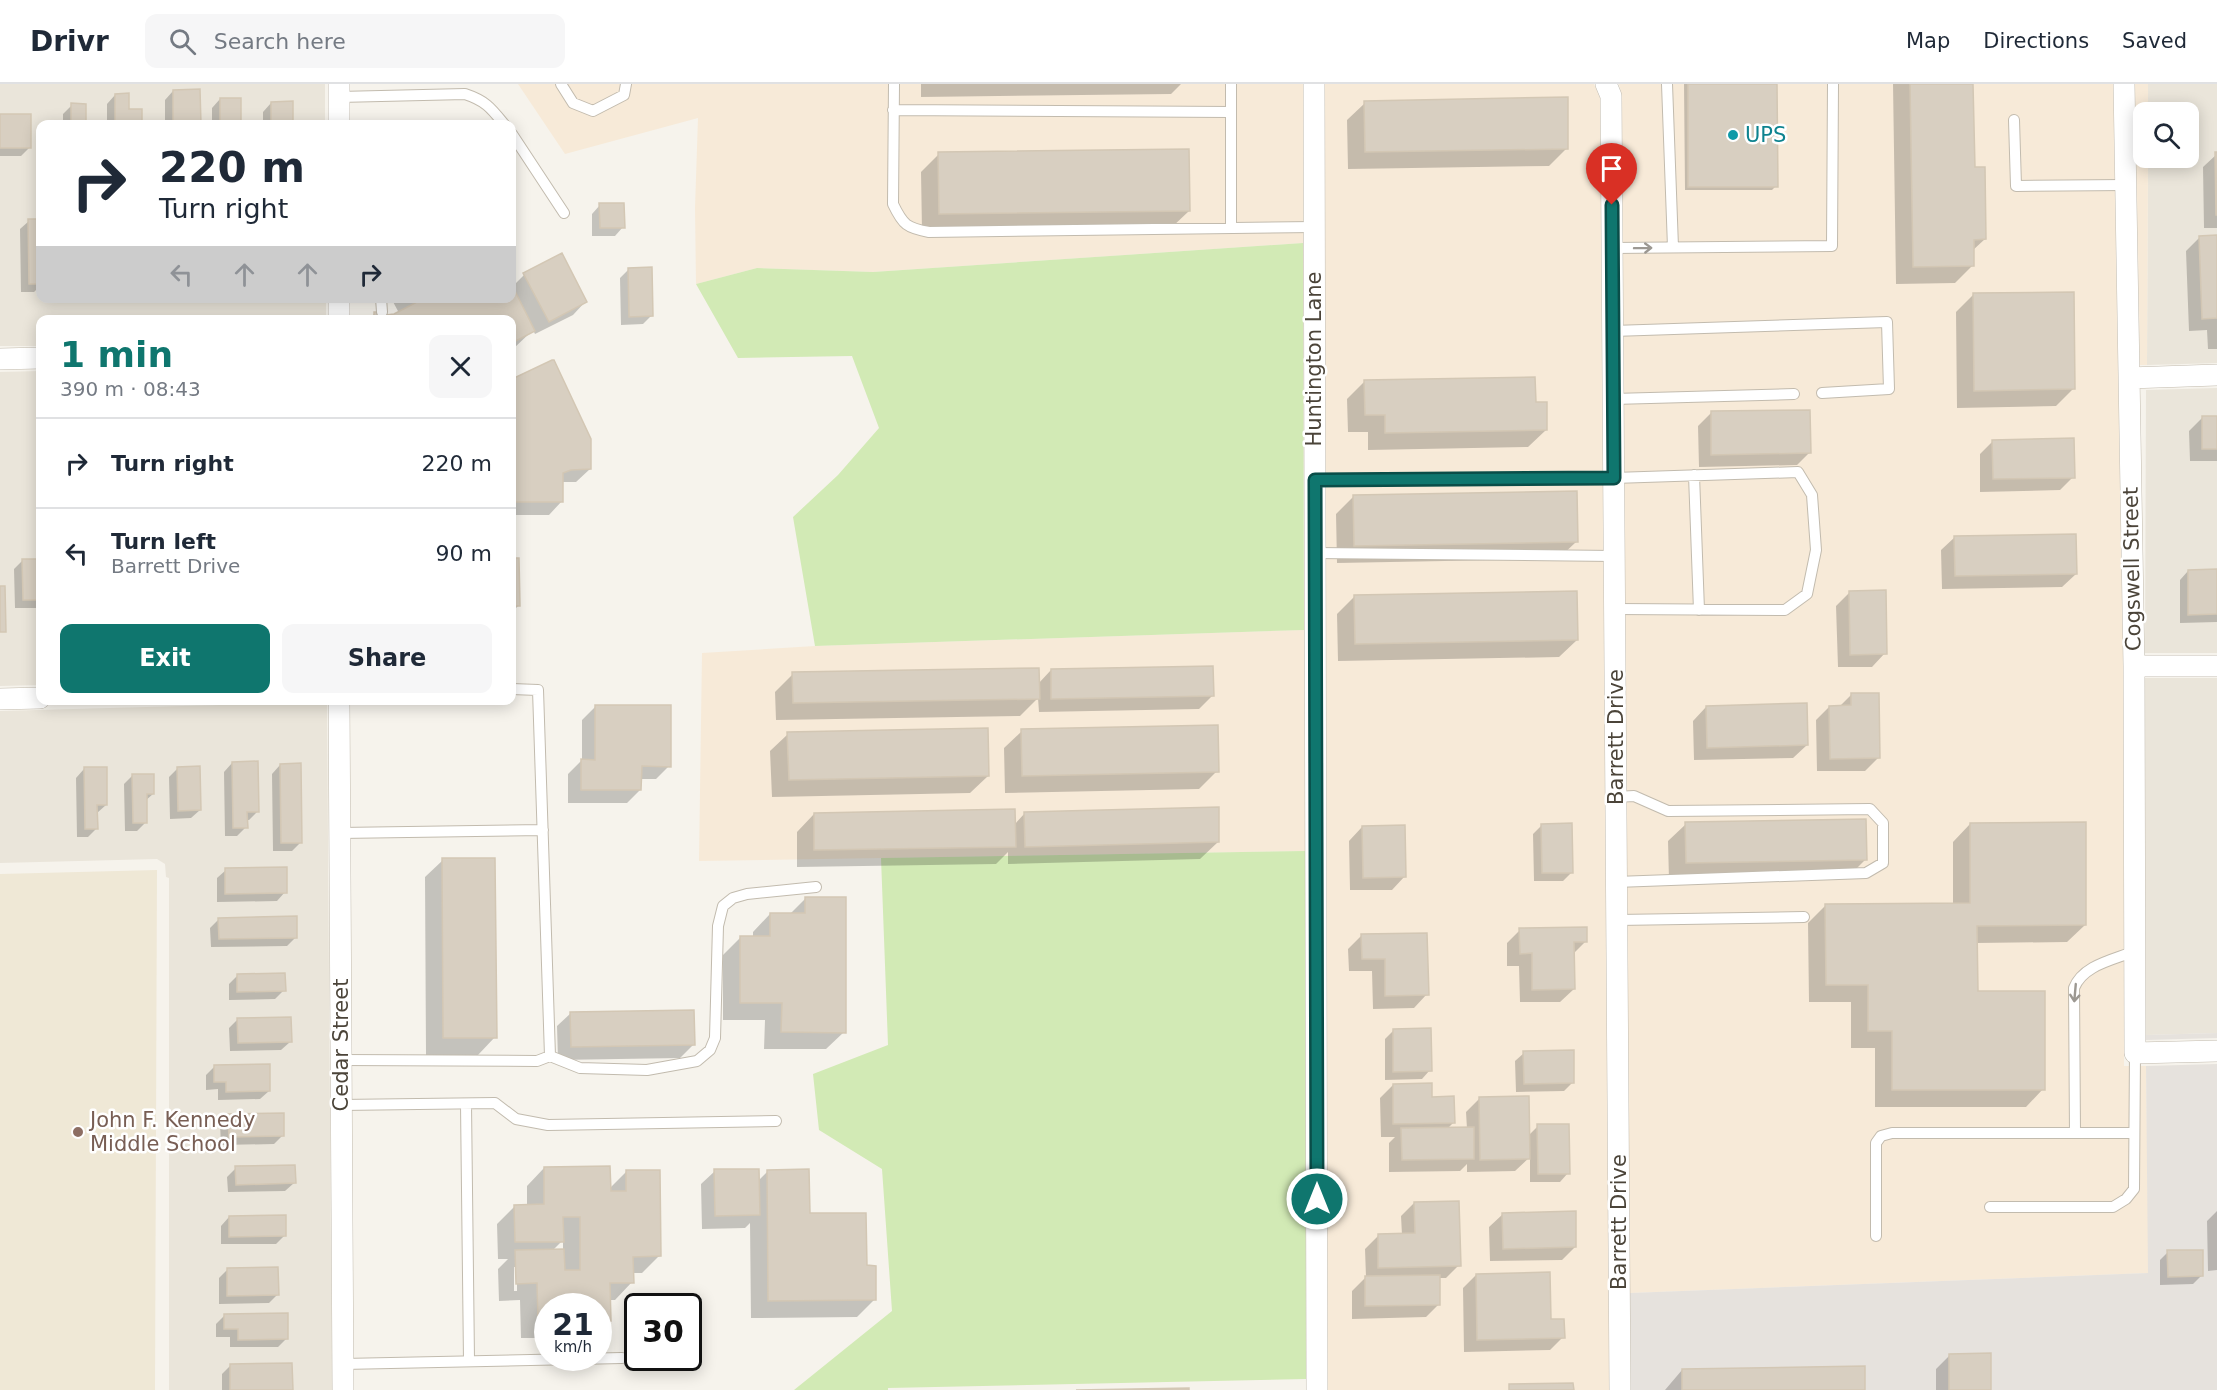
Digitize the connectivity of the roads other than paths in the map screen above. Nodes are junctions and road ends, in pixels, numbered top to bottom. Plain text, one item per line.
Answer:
1 (561, 84) edge
2 (626, 84) edge
3 (894, 84) edge
4 (1231, 84) edge
5 (1314, 84) edge
6 (1606, 84) edge
7 (1667, 84) edge
8 (1833, 84) edge
9 (2124, 84) edge
10 (339, 90) edge
11 (893, 110) junction
12 (1231, 112) junction
13 (339, 120) edge
14 (501, 120) edge
15 (2014, 120) dead end
16 (516, 140) edge
17 (2126, 185) junction
18 (564, 213) dead end
19 (1314, 227) junction
20 (1231, 228) junction
21 (1673, 247) junction
22 (1612, 248) junction
23 (381, 303) edge
24 (382, 312) dead end
25 (1613, 331) junction
26 (36, 358) edge
27 (0, 359) edge
28 (2217, 375) edge
29 (2129, 378) junction
30 (1822, 393) dead end
31 (1794, 394) dead end
32 (1613, 399) junction
33 (1694, 475) junction
34 (1614, 478) junction
35 (1315, 480) junction
36 (1315, 553) junction
37 (1614, 556) junction
38 (1615, 609) junction
39 (1699, 610) junction
40 (2134, 666) junction
41 (2217, 666) edge
42 (516, 689) edge
43 (36, 698) edge
44 (0, 699) edge
45 (339, 705) edge
46 (1616, 796) junction
47 (543, 830) junction
48 (340, 833) junction
49 (1616, 882) junction
50 (816, 887) dead end
51 (1804, 917) dead end
52 (1617, 920) junction
53 (2134, 951) junction
54 (2217, 1051) edge
55 (2135, 1053) junction
56 (550, 1056) junction
57 (341, 1060) junction
58 (466, 1104) junction
59 (341, 1106) junction
60 (776, 1121) dead end
61 (2075, 1133) junction
62 (2134, 1133) junction
63 (1990, 1207) dead end
64 (1876, 1236) dead end
65 (622, 1358) dead end
66 (469, 1360) junction
67 (343, 1364) junction
68 (343, 1390) edge
69 (1317, 1390) edge
70 (1620, 1390) edge

1 - 2 lane
3 - 11 lane
4 - 12 lane
5 - 19 street, Huntington Lane
6 - 22 street, Barrett Drive
7 - 21 lane
8 - 21 lane
9 - 17 street, Cogswell Street
10 - 13 street
10 - 14 lane
11 - 12 lane
11 - 20 lane
12 - 20 lane
15 - 17 lane
16 - 18 lane
17 - 29 street, Cogswell Street
19 - 20 lane
19 - 35 street, Huntington Lane
22 -> 21 lane
22 - 25 street, Barrett Drive
23 - 24 lane
25 - 30 lane
25 - 32 street, Barrett Drive
26 - 27 street
28 - 29 street
29 - 40 street, Cogswell Street
31 - 32 lane
32 - 34 street, Barrett Drive
33 - 34 lane
33 - 39 lane
33 - 39 lane
34 - 35 lane
34 - 37 street, Barrett Drive
35 - 36 street, Huntington Lane
36 - 37 lane
36 - 69 street, Huntington Lane
37 - 38 street, Barrett Drive
38 - 39 lane
38 - 46 street, Barrett Drive
40 - 41 street
40 - 53 street, Cogswell Street
42 - 47 lane
43 - 44 street
45 - 48 street, Cedar Street
46 - 49 street, Barrett Drive
46 - 49 lane
47 - 48 lane
47 - 56 lane
48 - 57 street, Cedar Street
49 - 52 street, Barrett Drive
50 - 56 lane
51 - 52 lane
52 - 70 street, Barrett Drive
53 - 55 street, Cogswell Street
53 -> 61 lane
54 - 55 street
55 - 62 lane
56 - 57 lane
57 - 59 street, Cedar Street
58 - 59 lane
58 - 60 lane
58 - 66 lane
59 - 67 street, Cedar Street
61 - 62 lane
61 - 64 lane
62 - 63 lane
65 - 66 lane
66 - 67 lane
67 - 68 street, Cedar Street

